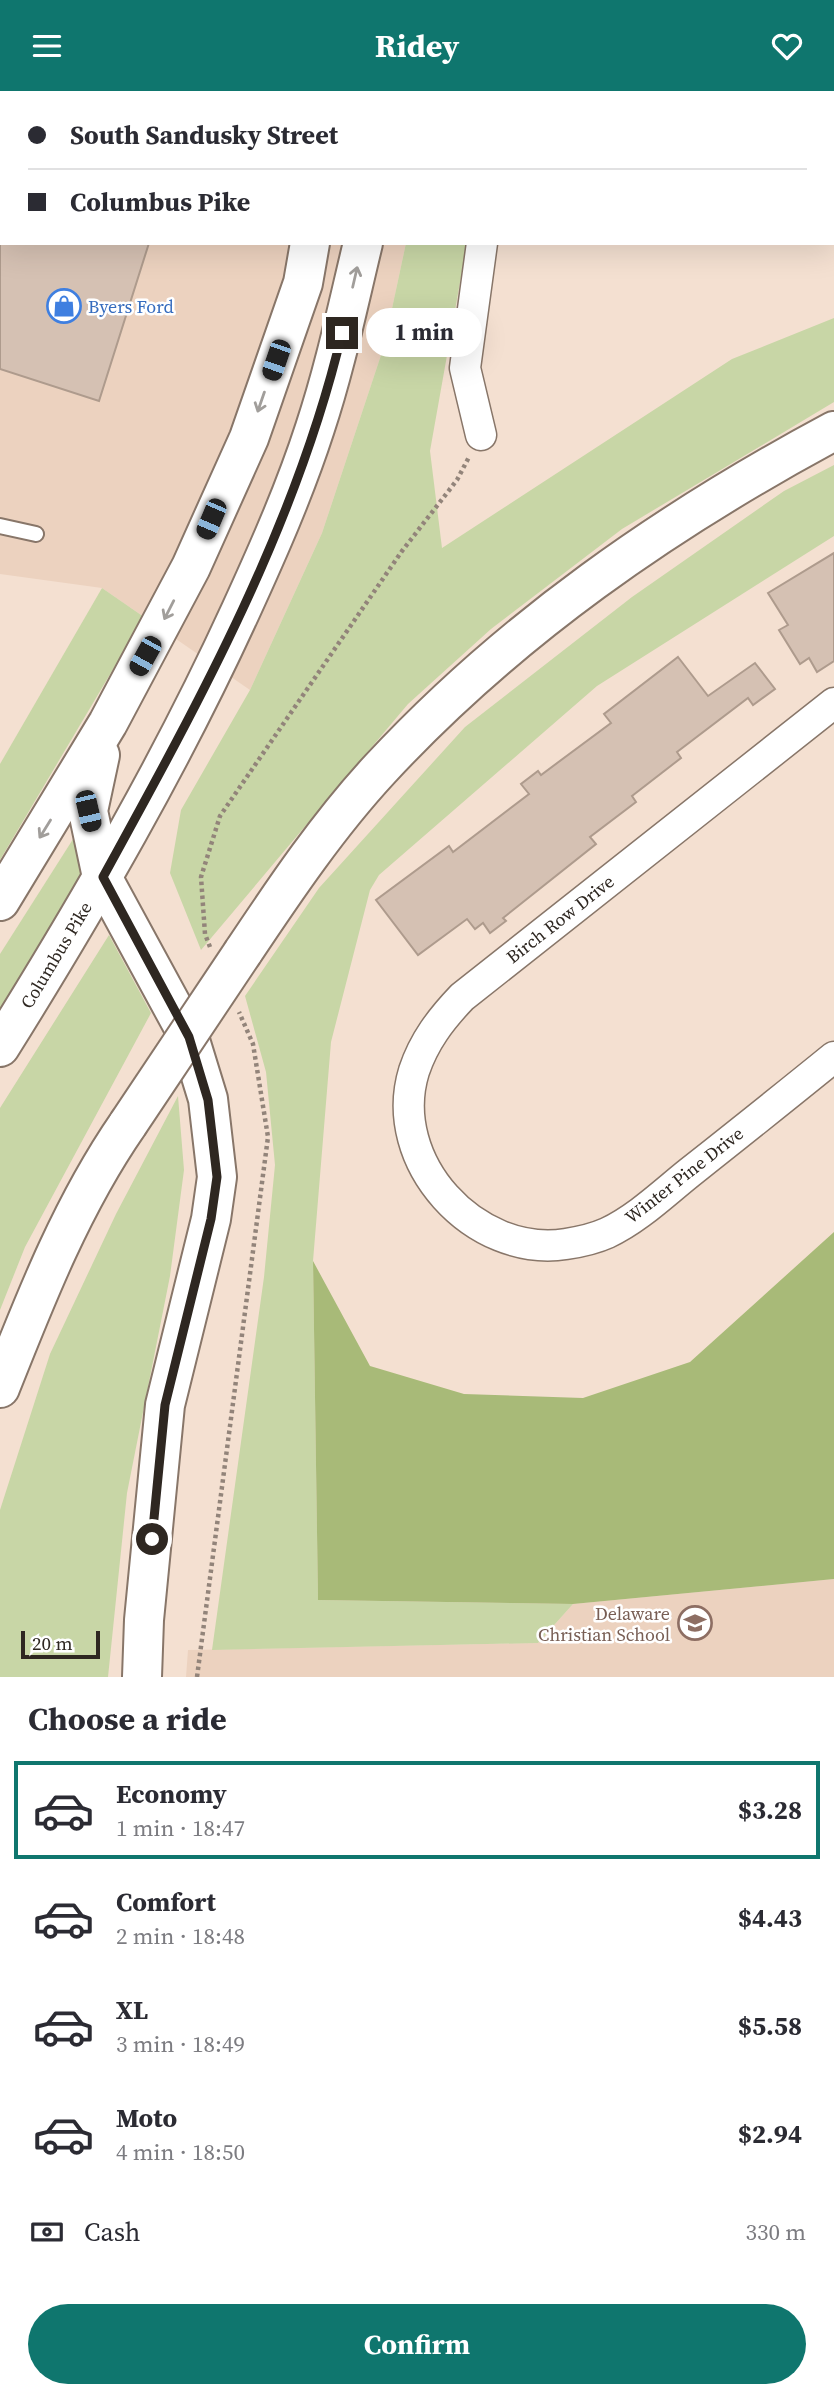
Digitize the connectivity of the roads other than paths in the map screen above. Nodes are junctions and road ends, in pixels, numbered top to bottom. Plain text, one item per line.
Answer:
1 (310, 245) edge
2 (363, 245) edge
3 (482, 245) edge
4 (834, 431) edge
5 (481, 435) road end
6 (0, 526) edge
7 (36, 534) dead end
8 (834, 703) edge
9 (108, 723) junction
10 (103, 877) junction
11 (0, 901) edge
12 (0, 1047) edge
13 (834, 1058) edge
14 (445, 1197) joint
15 (0, 1388) edge
16 (142, 1677) edge

1 -> 9 main road
10 -> 2 main road, Columbus Pike
3 - 5 street
4 - 15 main road, bridge
6 - 7 lane
8 - 14 street, Birch Row Drive
9 - 10 main road
9 -> 11 main road
10 - 12 main road, Columbus Pike
10 - 16 main road
13 - 14 street, Winter Pine Drive

